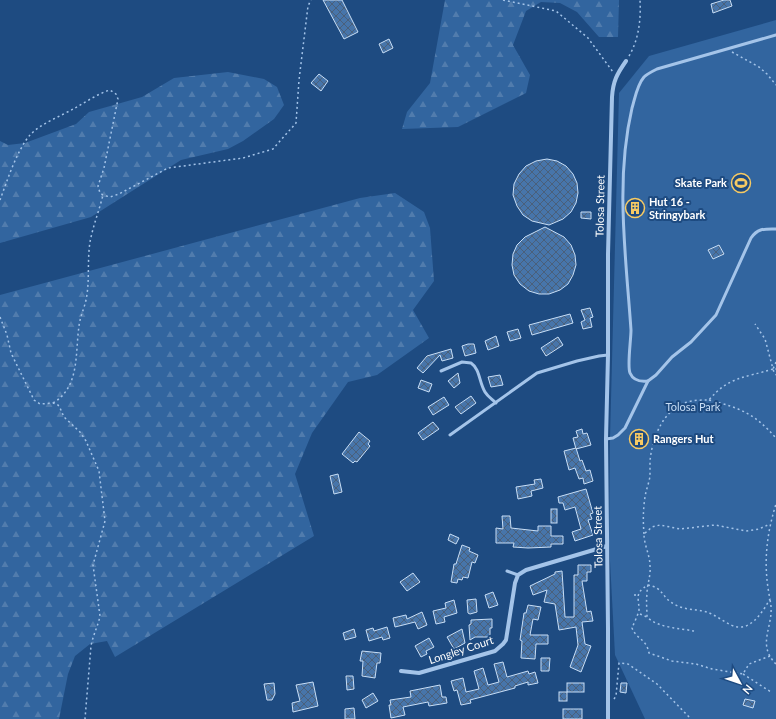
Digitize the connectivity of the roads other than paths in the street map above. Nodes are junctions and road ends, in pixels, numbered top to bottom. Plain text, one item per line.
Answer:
1 (776, 35) edge
2 (626, 61) road end
3 (776, 229) edge
4 (608, 356) junction
5 (441, 371) dead end
6 (648, 381) junction
7 (496, 403) junction
8 (450, 435) dead end
9 (606, 439) junction
10 (607, 546) junction
11 (507, 571) dead end
12 (518, 575) junction
13 (401, 671) dead end
14 (608, 719) edge

1 - 6 lane
2 - 4 street, Tolosa Street
3 - 6 lane
4 - 7 lane
4 - 9 street, Tolosa Street
5 - 7 lane
6 - 9 lane
7 - 8 lane
9 - 10 street, Tolosa Street
10 - 12 street
10 - 14 street, Tolosa Street
11 - 12 lane
12 - 13 street, Longley Court

